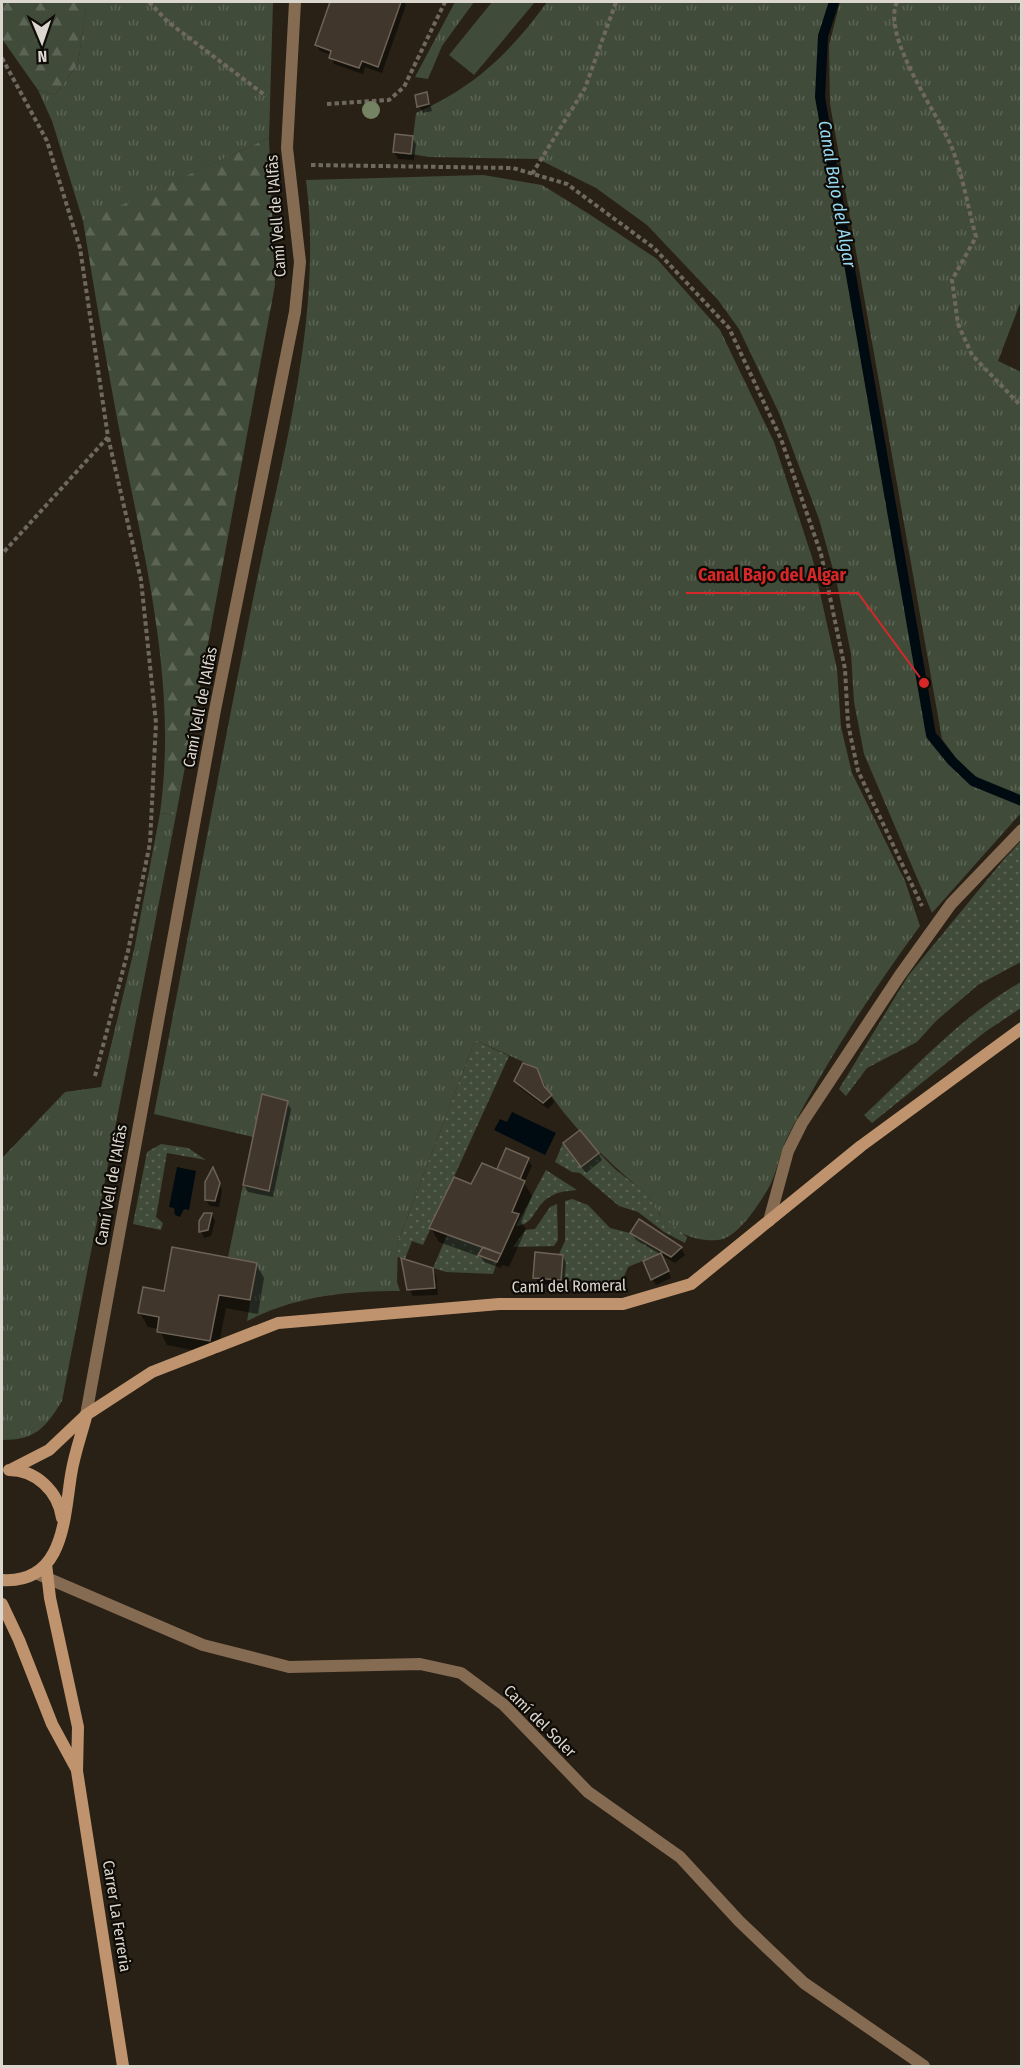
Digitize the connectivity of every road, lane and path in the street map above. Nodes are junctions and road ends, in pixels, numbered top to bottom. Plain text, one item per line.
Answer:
1 (149, 2) edge
2 (295, 2) edge
3 (445, 2) edge
4 (616, 2) edge
5 (897, 2) edge
6 (2, 58) edge
7 (327, 104) dead end
8 (289, 111) junction
9 (289, 164) junction
10 (532, 174) junction
11 (1022, 406) edge
12 (108, 437) junction
13 (2, 554) edge
14 (1022, 830) edge
15 (932, 931) junction
16 (1022, 1028) edge
17 (95, 1076) dead end
18 (769, 1221) junction
19 (86, 1415) junction
20 (6, 1470) edge
21 (63, 1525) junction
22 (46, 1564) junction
23 (34, 1571) junction
24 (2, 1580) edge
25 (48, 1580) junction
26 (2, 1604) edge
27 (77, 1771) junction
28 (123, 2067) edge
29 (924, 2067) edge

1 - 8 path
2 - 8 street, Camí Vell de l'Alfàs
3 - 7 path
4 - 10 path
5 - 11 path
6 - 12 path
8 - 9 street, Camí Vell de l'Alfàs
9 - 10 path
9 - 19 street, Camí Vell de l'Alfàs
10 - 15 path
12 - 13 path
12 - 17 path
14 - 15 street
15 - 18 street
16 - 18 street, Camí del Romeral
18 - 19 street, Camí del Romeral
19 - 20 street, Camí del Romeral
19 - 21 street
20 - 21 street
21 - 22 street
22 - 23 street
22 - 25 street, Carrer La Ferreria
23 - 24 street
23 - 25 street, Camí del Soler
25 - 27 street, Carrer La Ferreria
25 - 29 street, Camí del Soler
26 - 27 street, Carrer La Ferreria
27 - 28 street, Carrer La Ferreria

